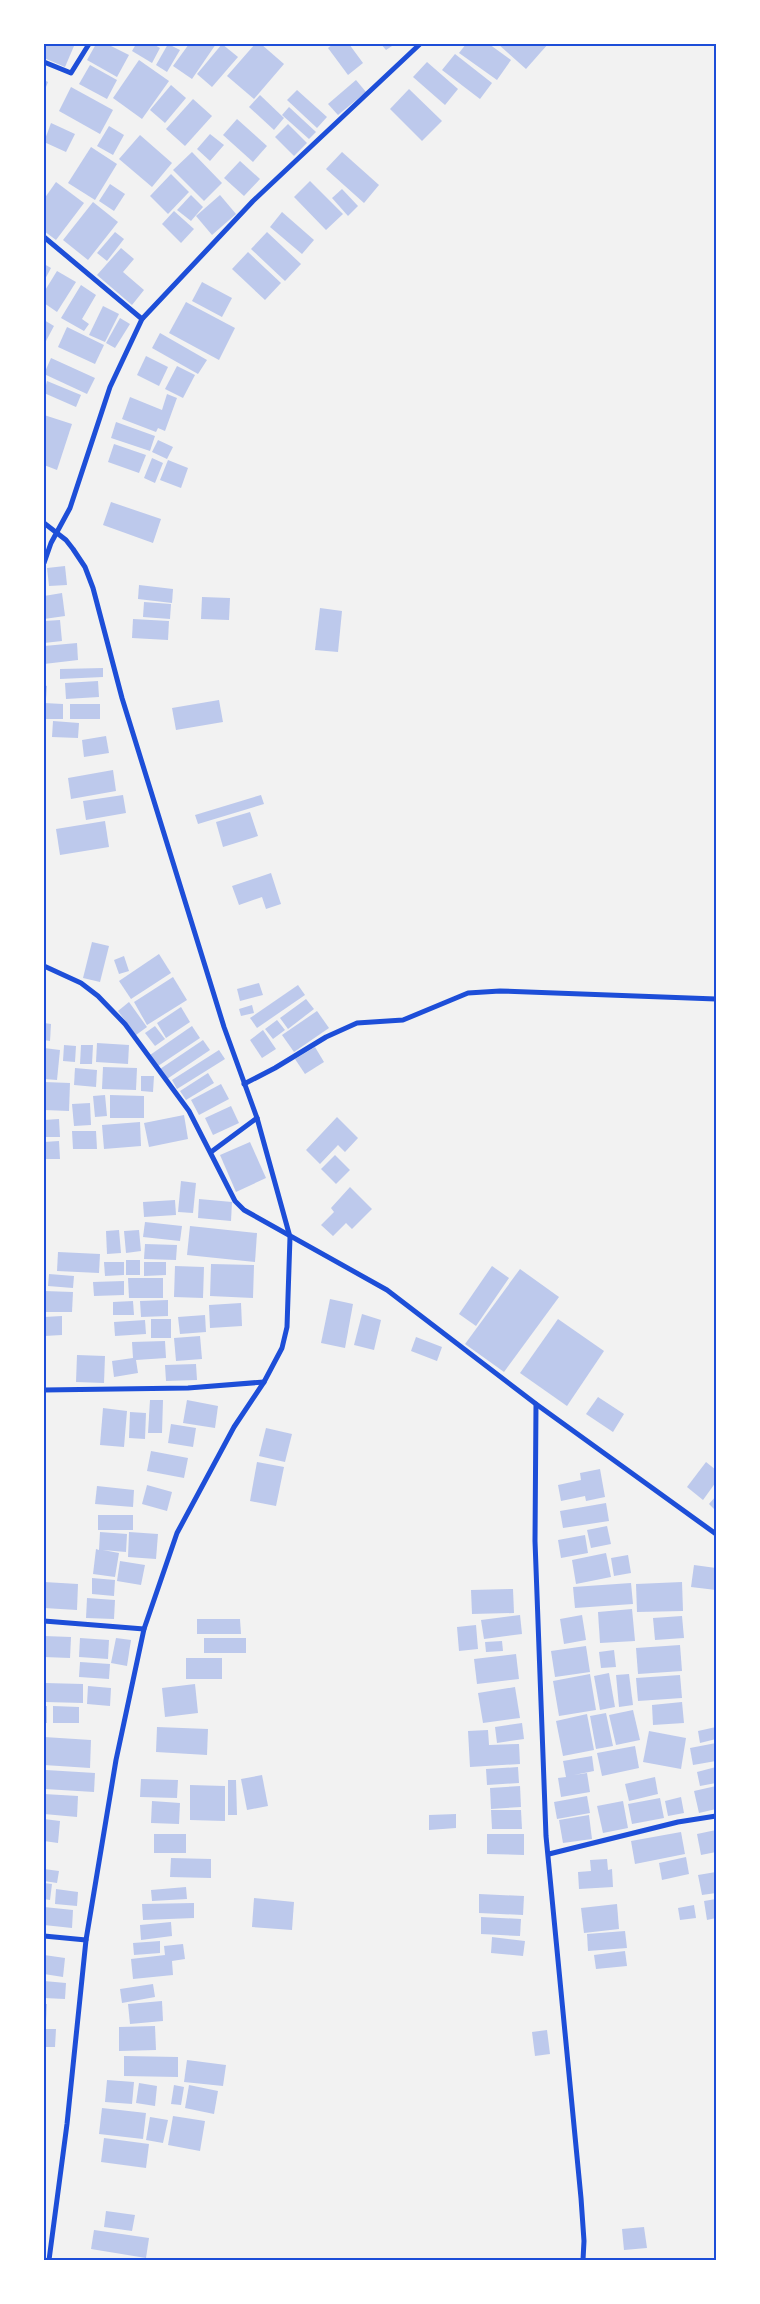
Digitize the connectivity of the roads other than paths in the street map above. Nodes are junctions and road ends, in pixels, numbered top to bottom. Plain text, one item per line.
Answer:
1 (89, 44) edge
2 (420, 44) edge
3 (44, 62) edge
4 (44, 237) edge
5 (142, 319) junction
6 (44, 523) edge
7 (56, 532) junction
8 (44, 563) edge
9 (44, 966) edge
10 (716, 999) edge
11 (244, 1084) junction
12 (256, 1118) junction
13 (211, 1152) junction
14 (290, 1237) junction
15 (264, 1382) junction
16 (44, 1390) edge
17 (536, 1404) junction
18 (716, 1534) edge
19 (44, 1621) edge
20 (144, 1629) junction
21 (716, 1816) edge
22 (549, 1854) junction
23 (44, 1936) edge
24 (86, 1940) junction
25 (49, 2260) edge
26 (583, 2260) edge

1 - 3 street
2 - 5 street
4 - 5 street
5 - 7 street
6 - 7 street
7 - 8 street
7 - 11 street
9 - 13 street
10 - 11 street
11 - 12 street
12 - 13 street
12 - 14 street
13 - 14 street
14 - 15 street
14 - 17 street
15 - 16 street
15 - 20 street
17 - 18 street
17 - 22 street
19 - 20 street
20 - 24 street
21 - 22 street
22 - 26 street
23 - 24 street
24 - 25 street

